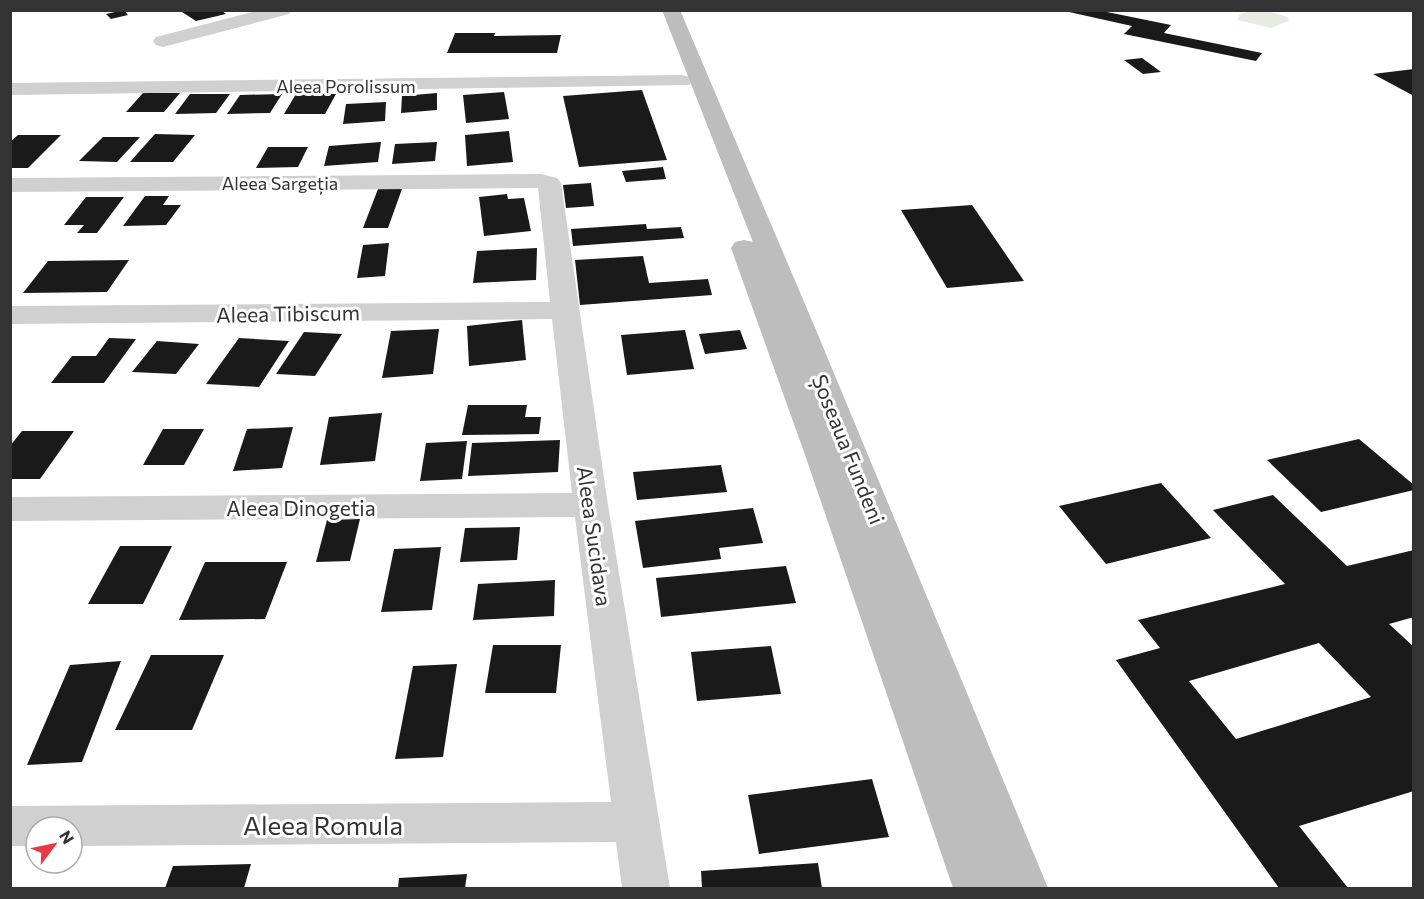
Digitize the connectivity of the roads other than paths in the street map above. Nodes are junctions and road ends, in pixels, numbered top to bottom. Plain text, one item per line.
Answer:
1 (283, 10) edge
2 (656, 10) edge
3 (671, 10) edge
4 (163, 40) dead end
5 (682, 81) junction
6 (10, 89) edge
7 (549, 183) joint
8 (10, 185) edge
9 (565, 310) junction
10 (10, 315) edge
11 (591, 505) junction
12 (10, 509) edge
13 (636, 822) junction
14 (10, 826) edge
15 (646, 888) edge
16 (977, 888) edge
17 (1024, 888) edge

1 - 4 street
2 - 5 main road, Șoseaua Fundeni
3 - 17 main road, Șoseaua Fundeni
5 - 6 street, Aleea Porolissum
5 - 16 main road, Șoseaua Fundeni
7 - 8 street, Aleea Sargeția
7 - 9 street, Aleea Sucidava
9 - 10 street, Aleea Tibiscum
9 - 11 street, Aleea Sucidava
11 - 12 street, Aleea Dinogetia
11 - 13 street, Aleea Sucidava
13 - 14 street, Aleea Romula
13 - 15 street, Aleea Sucidava

